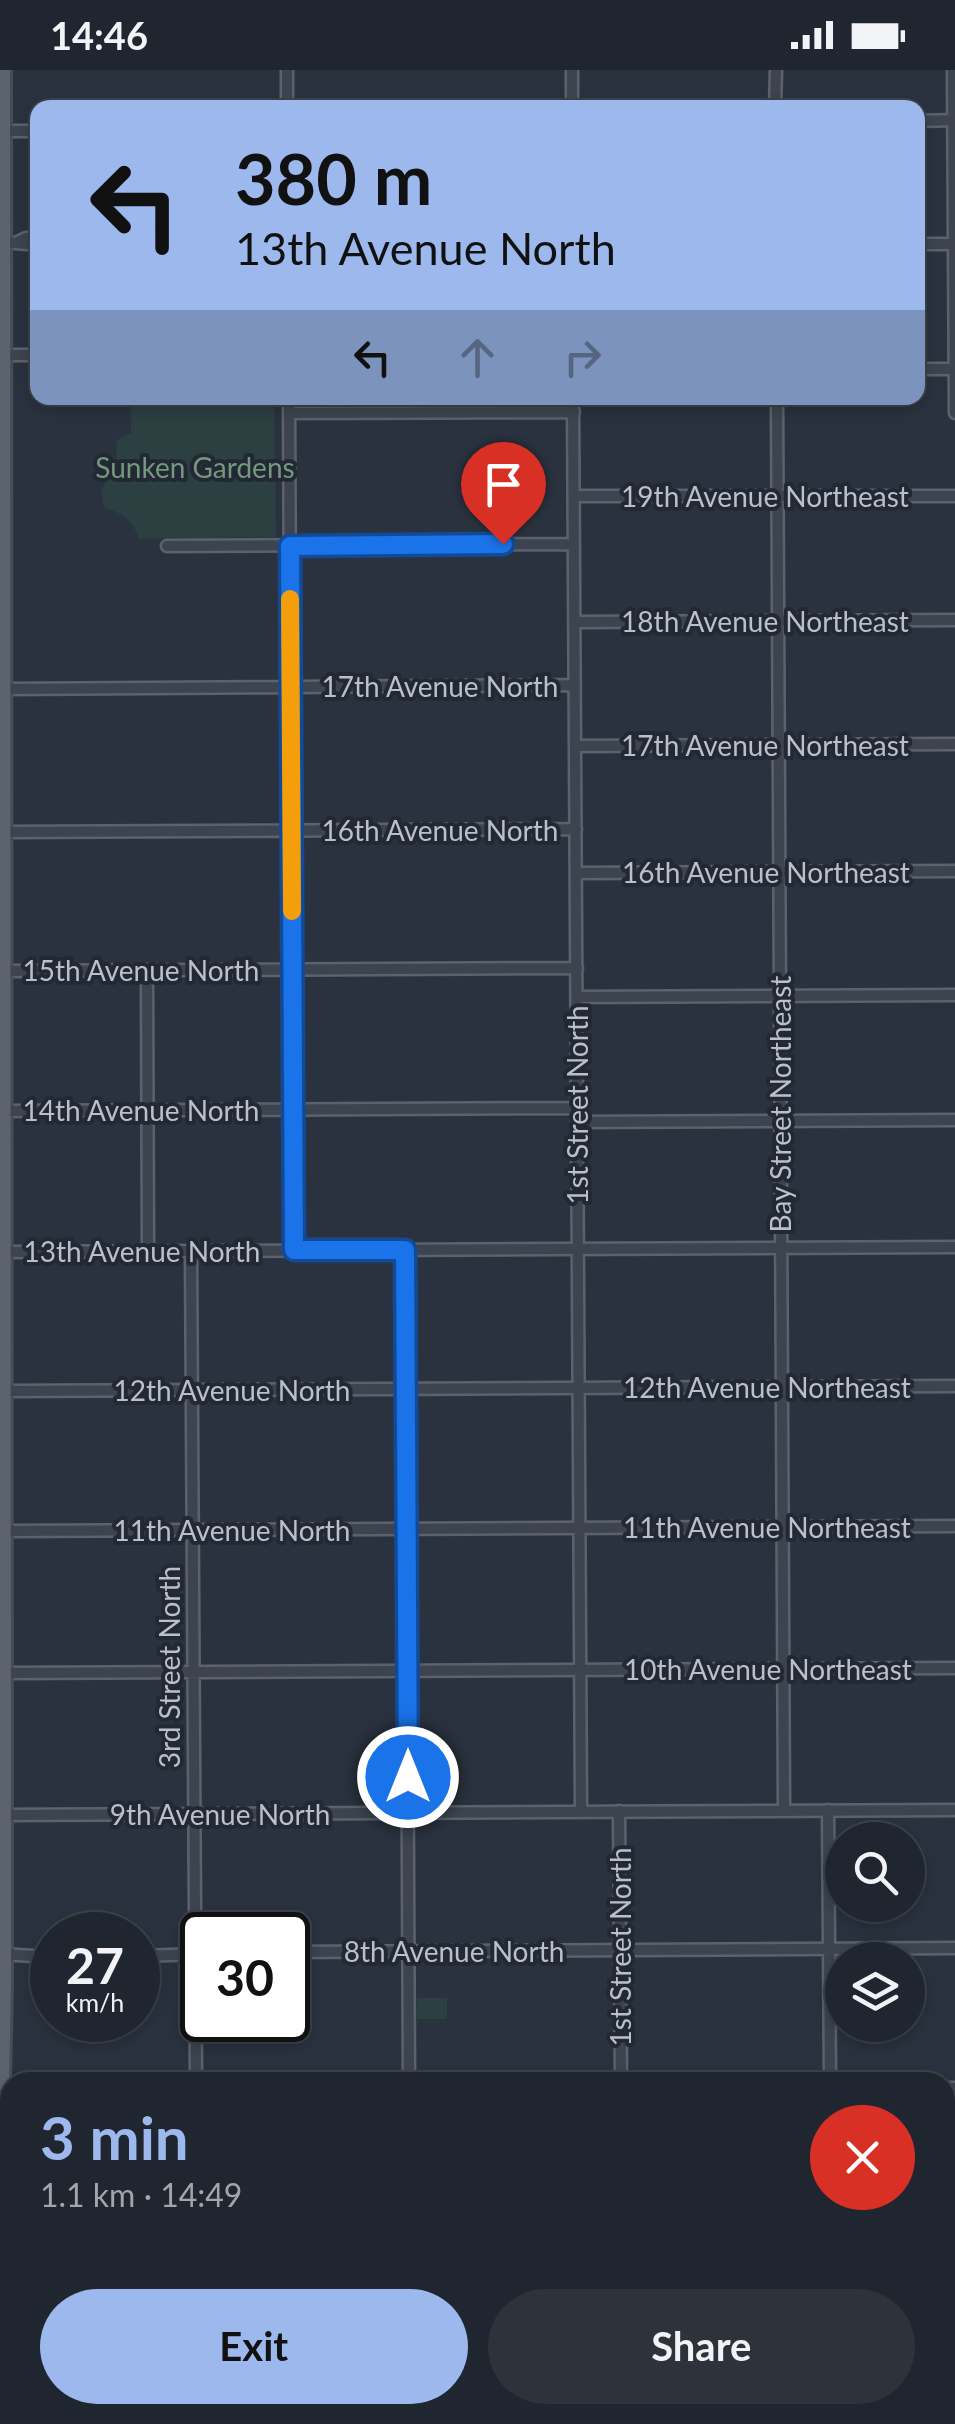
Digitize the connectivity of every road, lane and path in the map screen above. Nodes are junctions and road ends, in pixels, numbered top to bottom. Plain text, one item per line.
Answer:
1 (4, 70) edge
2 (287, 70) edge
3 (572, 70) edge
4 (776, 70) edge
5 (953, 70) edge
6 (287, 100) edge
7 (572, 100) edge
8 (775, 100) edge
9 (954, 120) edge
10 (925, 121) edge
11 (2, 131) edge
12 (30, 131) edge
13 (30, 239) edge
14 (12, 242) junction
15 (925, 244) edge
16 (955, 244) edge
17 (2, 261) edge
18 (4, 355) junction
19 (30, 355) edge
20 (925, 369) edge
21 (955, 369) edge
22 (2, 390) edge
23 (289, 405) edge
24 (574, 405) edge
25 (776, 405) edge
26 (574, 412) junction
27 (289, 413) junction
28 (955, 413) edge
29 (777, 495) junction
30 (574, 496) junction
31 (955, 496) edge
32 (574, 544) junction
33 (166, 546) dead end
34 (290, 546) junction
35 (955, 620) edge
36 (778, 621) junction
37 (575, 622) junction
38 (2, 644) edge
39 (575, 686) junction
40 (290, 687) junction
41 (5, 688) junction
42 (2, 740) edge
43 (955, 744) edge
44 (778, 745) junction
45 (576, 746) junction
46 (2, 810) edge
47 (576, 829) junction
48 (291, 830) junction
49 (5, 832) junction
50 (955, 871) edge
51 (779, 872) junction
52 (576, 873) junction
53 (2, 932) edge
54 (576, 968) junction
55 (147, 970) junction
56 (292, 970) junction
57 (5, 971) junction
58 (955, 995) edge
59 (780, 996) junction
60 (577, 997) junction
61 (2, 1062) edge
62 (578, 1108) junction
63 (147, 1110) junction
64 (293, 1110) junction
65 (5, 1111) junction
66 (955, 1120) edge
67 (780, 1121) junction
68 (578, 1122) junction
69 (2, 1186) edge
70 (955, 1247) edge
71 (781, 1248) junction
72 (578, 1249) junction
73 (294, 1250) junction
74 (405, 1250) junction
75 (148, 1251) junction
76 (191, 1251) junction
77 (5, 1252) junction
78 (2, 1323) edge
79 (955, 1386) edge
80 (782, 1387) junction
81 (579, 1388) junction
82 (406, 1389) junction
83 (192, 1390) junction
84 (5, 1391) junction
85 (2, 1463) edge
86 (955, 1526) edge
87 (783, 1527) junction
88 (580, 1528) junction
89 (406, 1529) junction
90 (193, 1530) junction
91 (5, 1531) junction
92 (2, 1604) edge
93 (784, 1668) junction
94 (955, 1668) edge
95 (407, 1670) junction
96 (580, 1670) junction
97 (5, 1672) junction
98 (194, 1672) junction
99 (3, 1702) edge
100 (784, 1810) junction
101 (828, 1810) junction
102 (955, 1810) edge
103 (619, 1811) junction
104 (408, 1812) junction
105 (581, 1812) junction
106 (194, 1814) junction
107 (3, 1815) edge
108 (197, 1912) edge
109 (829, 1942) edge
110 (925, 1948) edge
111 (955, 1948) edge
112 (825, 1949) edge
113 (620, 1950) junction
114 (310, 1952) edge
115 (409, 1952) junction
116 (3, 1954) edge
117 (30, 1956) edge
118 (197, 2042) edge
119 (830, 2042) edge
120 (4, 2072) edge
121 (196, 2072) edge
122 (409, 2072) edge
123 (620, 2072) edge
124 (830, 2072) edge

1 - 11 main road
2 - 6 street
3 - 7 street
4 - 8 street
5 - 9 street
9 - 10 street
9 - 16 street
11 - 12 street
11 - 14 main road
13 - 14 street
14 - 17 main road
15 - 16 street
16 - 21 street
17 - 18 main road
18 - 19 street
18 - 22 main road
20 - 21 street
21 - 28 street
22 - 38 main road
23 - 27 street
24 - 26 street, 1st Street North
25 - 29 street, Bay Street Northeast
26 - 27 street
26 - 30 street, 1st Street North
27 - 34 street
29 - 30 street, 19th Avenue Northeast
29 - 31 street, 19th Avenue Northeast
29 - 36 street, Bay Street Northeast
30 - 32 street, 1st Street North
32 - 34 street
32 - 37 street, 1st Street North
33 - 34 street
34 - 40 street
35 - 36 street, 18th Avenue Northeast
36 - 37 street, 18th Avenue Northeast
36 - 44 street, Bay Street Northeast
37 - 39 street, 1st Street North
38 - 41 main road
39 - 40 street, 17th Avenue North
39 - 45 street, 1st Street North
40 - 41 street, 17th Avenue North
40 - 48 street
41 - 42 main road
42 - 46 main road
43 - 44 street, 17th Avenue Northeast
44 - 45 street, 17th Avenue Northeast
44 - 51 street, Bay Street Northeast
45 - 47 street, 1st Street North
46 - 49 main road
47 - 48 street, 16th Avenue North
47 - 52 street, 1st Street North
48 - 49 street, 16th Avenue North
48 - 56 street
49 - 53 main road
50 - 51 street, 16th Avenue Northeast
51 - 52 street, 16th Avenue Northeast
51 - 59 street, Bay Street Northeast
52 - 54 street, 1st Street North
53 - 57 main road
54 - 56 street, 15th Avenue North
54 - 60 street, 1st Street North
55 - 56 street, 15th Avenue North
55 - 57 street, 15th Avenue North
55 - 63 street
56 - 64 street
57 - 61 main road
58 - 59 street
59 - 60 street
59 - 67 street, Bay Street Northeast
60 - 62 street, 1st Street North
61 - 65 main road
62 - 64 street, 14th Avenue North
62 - 68 street, 1st Street North
63 - 64 street, 14th Avenue North
63 - 65 street, 14th Avenue North
63 - 75 street
64 - 73 street
65 - 69 main road
66 - 67 street
67 - 68 street
67 - 71 street, Bay Street Northeast
68 - 72 street, 1st Street North
69 - 77 main road
70 - 71 street, 13th Avenue North
71 - 72 street, 13th Avenue North
71 - 80 street, Bay Street Northeast
72 - 74 street, 13th Avenue North
72 - 81 street, 1st Street North
73 - 74 street, 13th Avenue North
73 - 76 street, 13th Avenue North
74 - 82 street
75 - 76 street, 13th Avenue North
75 - 77 street, 13th Avenue North
76 - 83 street, 3rd Street North
77 - 78 main road
78 - 84 main road
79 - 80 street, 12th Avenue Northeast
80 - 81 street, 12th Avenue Northeast
80 - 87 street, Bay Street Northeast
81 - 82 street, 12th Avenue North
81 - 88 street, 1st Street North
82 - 83 street, 12th Avenue North
82 - 89 street
83 - 84 street, 12th Avenue North
83 - 90 street, 3rd Street North
84 - 85 main road
85 - 91 main road
86 - 87 street, 11th Avenue Northeast
87 - 88 street, 11th Avenue Northeast
87 - 93 street, Bay Street Northeast
88 - 89 street, 11th Avenue North
88 - 96 street, 1st Street North
89 - 90 street, 11th Avenue North
89 - 95 street
90 - 91 street, 11th Avenue North
90 - 98 street, 3rd Street North
91 - 92 main road
92 - 97 main road
93 - 94 street, 10th Avenue Northeast
93 - 96 street, 10th Avenue Northeast
93 - 100 street, Bay Street Northeast
95 - 96 street, 10th Avenue Northeast
95 - 98 street, 10th Avenue Northeast
95 - 104 street
96 - 105 street, 1st Street North
97 - 98 street, 10th Avenue Northeast
97 - 99 main road
98 - 106 street, 3rd Street North
99 - 107 main road
100 - 101 street, 9th Avenue North
100 - 103 street, 9th Avenue North
101 - 102 street, 9th Avenue North
101 - 109 street
103 - 105 street, 9th Avenue North
103 - 113 street, 1st Street North
104 - 105 street, 9th Avenue North
104 - 106 street, 9th Avenue North
104 - 115 street
106 - 107 street, 9th Avenue North
106 - 108 street, 3rd Street North
107 - 116 main road
110 - 111 street, 8th Avenue North
112 - 113 street, 8th Avenue North
113 - 115 street, 8th Avenue North
113 - 123 street, 1st Street North
114 - 115 street, 8th Avenue North
115 - 122 street
116 - 117 street
116 - 120 main road
118 - 121 street, 3rd Street North
119 - 124 street

